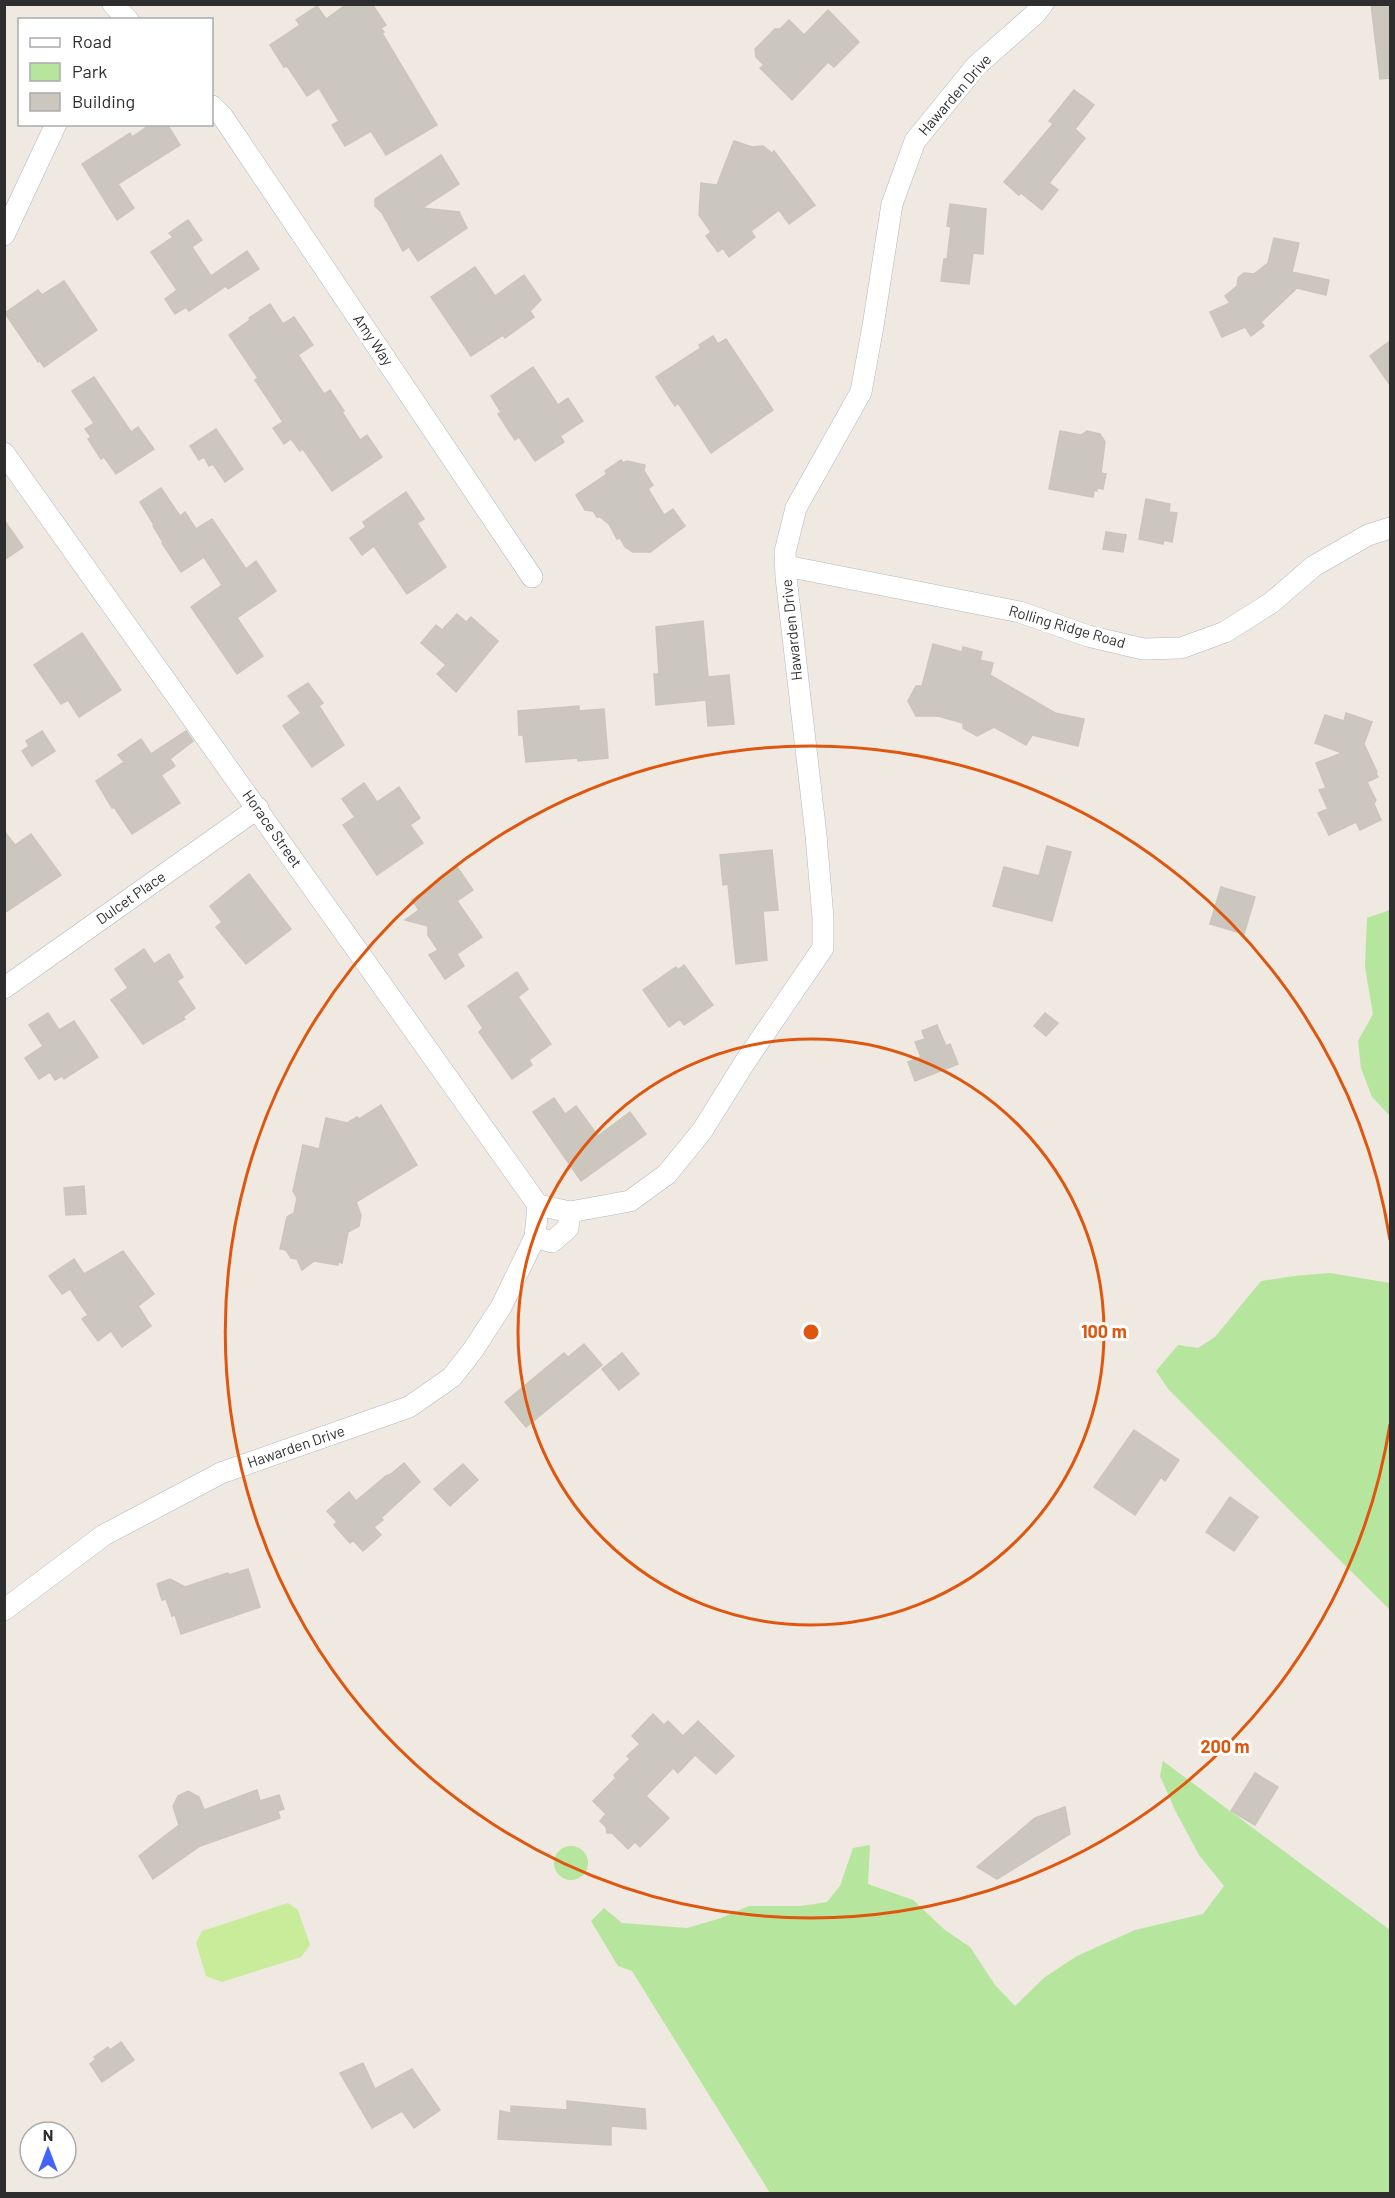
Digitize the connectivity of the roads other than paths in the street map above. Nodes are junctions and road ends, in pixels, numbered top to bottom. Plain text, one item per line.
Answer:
1 (112, 4) edge
2 (1043, 4) edge
3 (106, 18) edge
4 (126, 18) edge
5 (213, 107) edge
6 (55, 126) edge
7 (4, 235) edge
8 (4, 453) edge
9 (1390, 528) edge
10 (786, 566) junction
11 (532, 577) dead end
12 (258, 808) junction
13 (4, 988) edge
14 (538, 1205) junction
15 (570, 1212) junction
16 (535, 1237) junction
17 (4, 1610) edge

1 - 3 street
1 - 4 street
2 - 10 street, Hawarden Drive
5 - 11 street, Amy Way
6 - 7 street
8 - 12 street, Horace Street
9 - 10 street, Rolling Ridge Road
10 - 15 street, Hawarden Drive
12 - 13 street, Dulcet Place
12 - 14 street, Horace Street
14 - 15 street, Hawarden Drive
14 - 16 street, Hawarden Drive
15 - 16 street
16 - 17 street, Hawarden Drive

